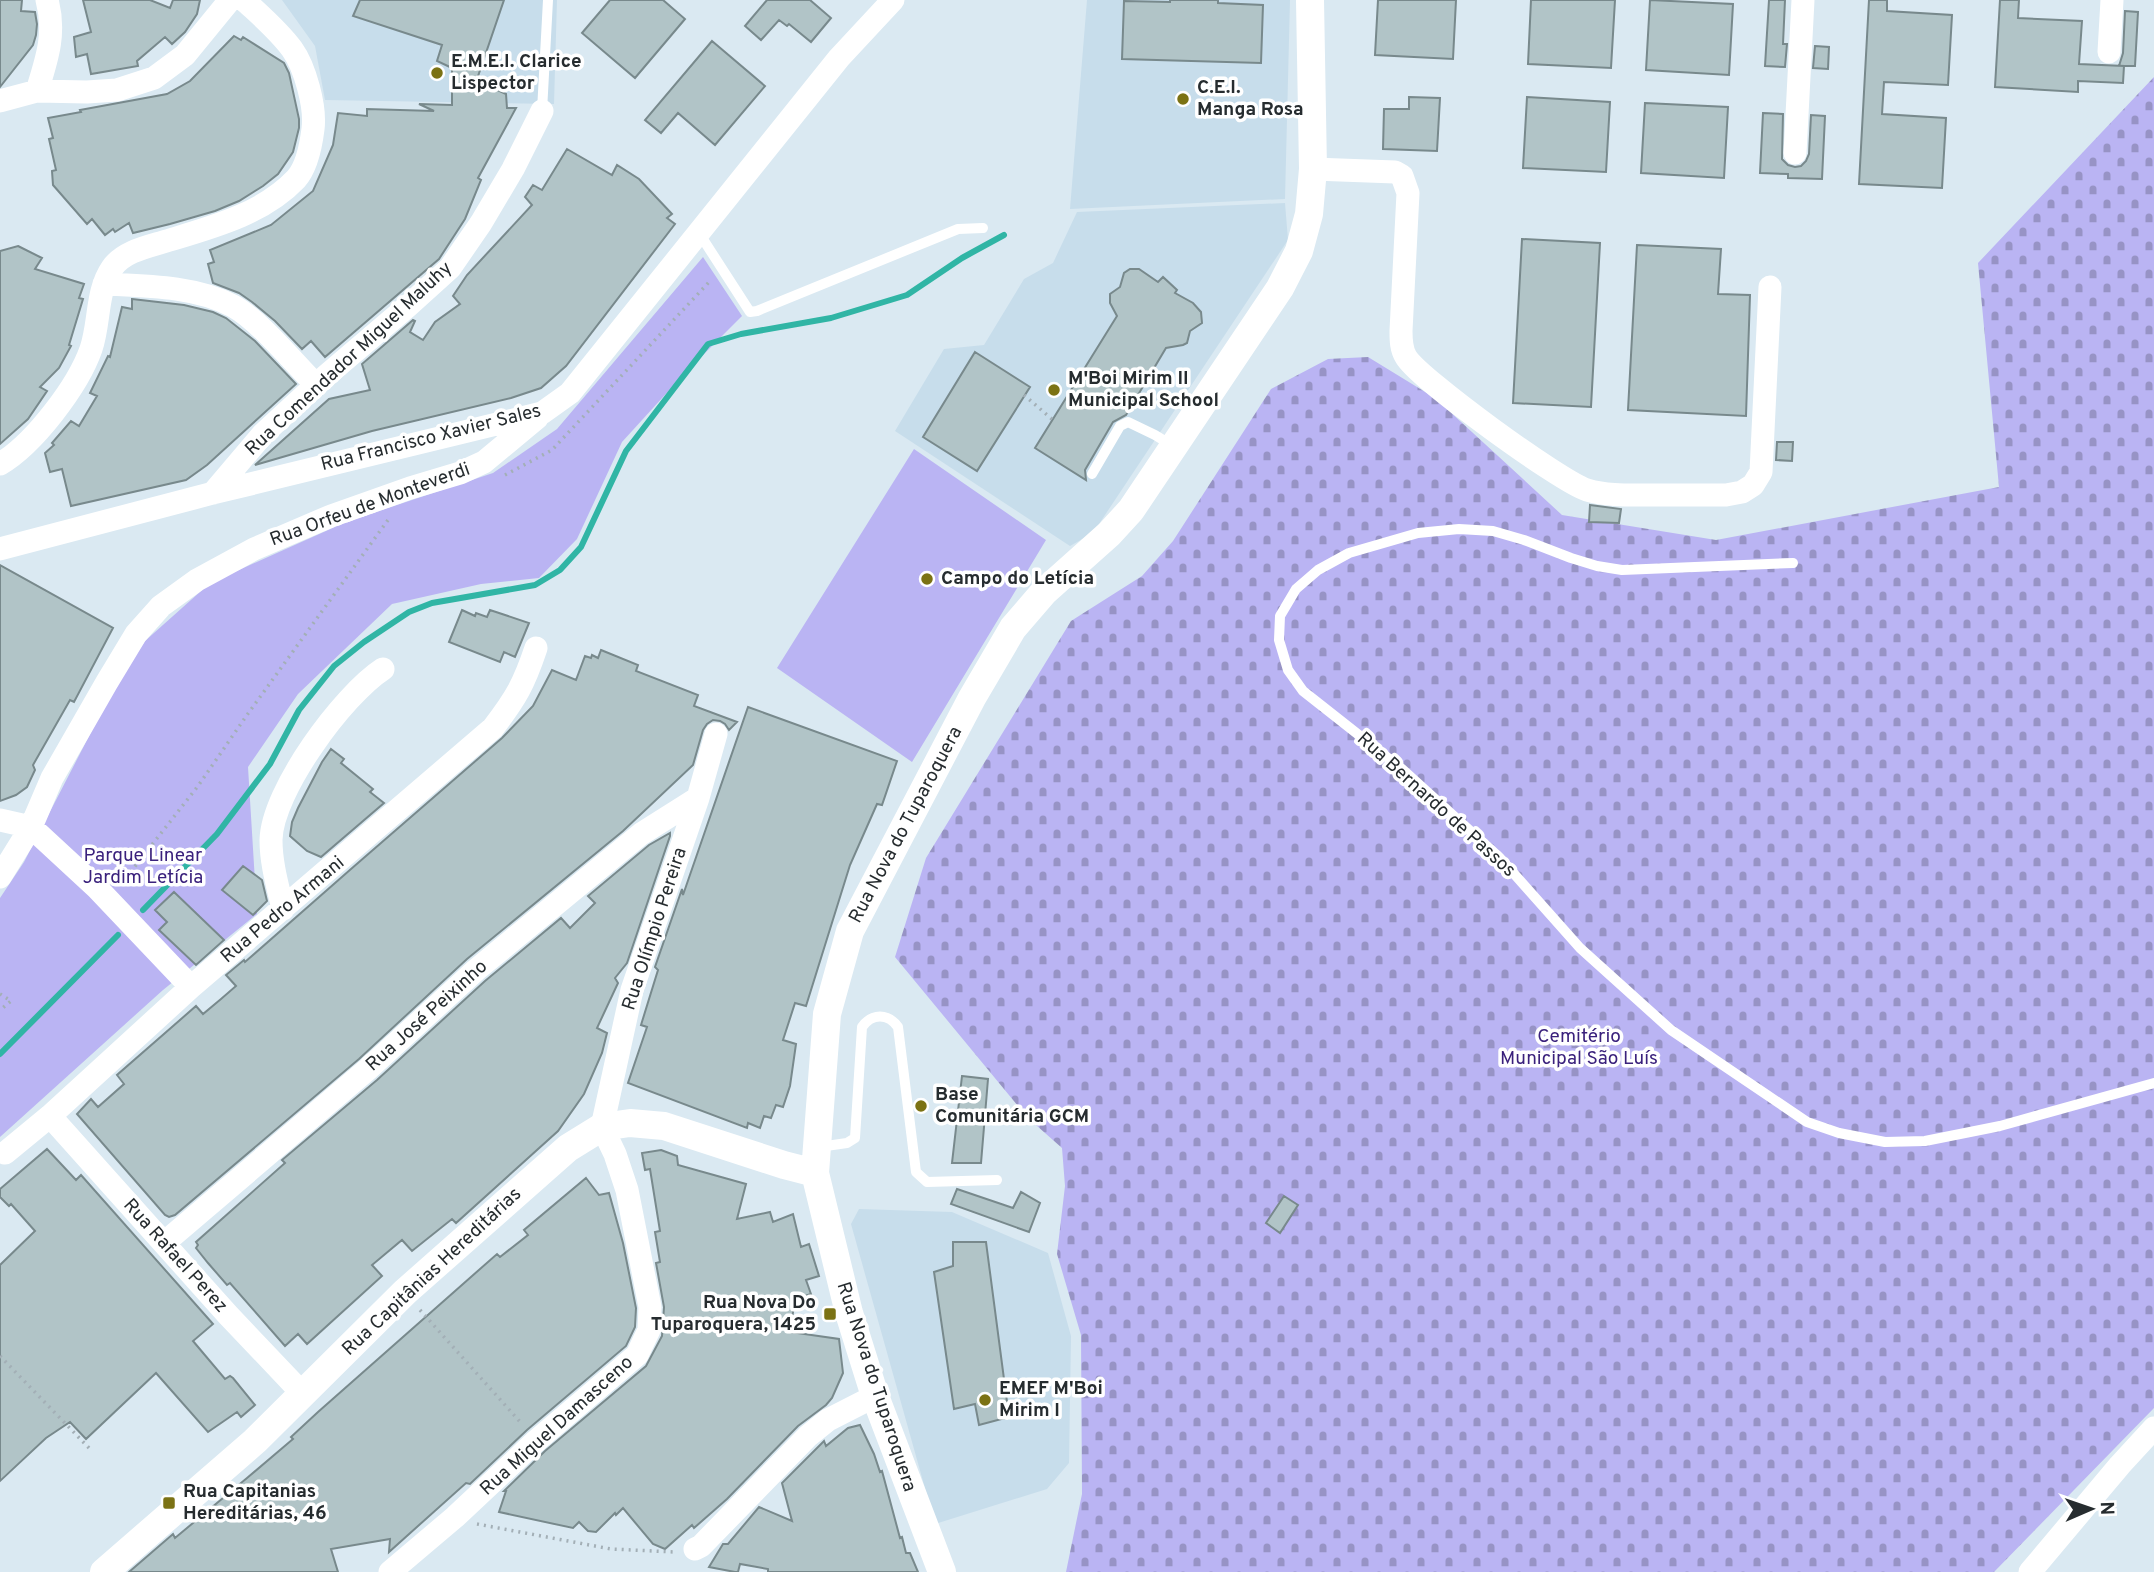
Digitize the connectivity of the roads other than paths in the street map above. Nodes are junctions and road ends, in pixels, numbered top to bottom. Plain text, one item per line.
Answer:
1 (47, 0) edge
2 (230, 0) edge
3 (244, 0) edge
4 (548, 0) edge
5 (893, 0) edge
6 (1310, 0) edge
7 (1802, 0) edge
8 (2112, 0) edge
9 (2109, 52) dead end
10 (37, 91) junction
11 (0, 101) edge
12 (542, 111) joint
13 (1795, 153) dead end
14 (1313, 169) junction
15 (984, 228) dead end
16 (699, 233) junction
17 (104, 284) junction
18 (1770, 287) dead end
19 (316, 386) junction
20 (542, 413) junction
21 (1173, 446) junction
22 (0, 464) edge
23 (1092, 474) dead end
24 (213, 492) junction
25 (0, 550) edge
26 (1793, 563) dead end
27 (536, 648) dead end
28 (383, 668) dead end
29 (716, 734) dead end
30 (698, 798) junction
31 (0, 820) edge
32 (31, 827) junction
33 (0, 877) edge
34 (283, 909) junction
35 (191, 987) junction
36 (2154, 1083) edge
37 (50, 1116) junction
38 (602, 1127) junction
39 (5, 1153) dead end
40 (816, 1160) junction
41 (997, 1180) dead end
42 (163, 1243) junction
43 (302, 1394) junction
44 (876, 1396) junction
45 (2154, 1428) edge
46 (695, 1549) road end
47 (104, 1572) edge
48 (390, 1572) edge
49 (942, 1572) edge
50 (2030, 1572) edge

1 - 10 street
2 - 10 street
3 - 17 street
4 - 12 lane
5 - 16 street, Rua Francisco Xavier Sales
6 - 14 street, Rua Nova do Tuparoquera
7 - 13 street
8 - 9 street
10 - 11 street
12 - 19 street, Rua Comendador Miguel Maluhy
14 - 18 street
14 - 21 street, Rua Nova do Tuparoquera
15 - 16 lane
16 - 20 street, Rua Francisco Xavier Sales
17 - 19 street
17 - 22 street
19 - 24 street, Rua Comendador Miguel Maluhy
20 - 24 street, Rua Francisco Xavier Sales
20 - 32 street, Rua Orfeu de Monteverdi
21 - 23 lane
21 - 40 street, Rua Nova do Tuparoquera
24 - 25 street, Rua Francisco Xavier Sales
26 - 36 lane, Rua Bernardo de Passos
27 - 34 street, Rua Pedro Armani
28 - 34 street
29 - 30 street, Rua Olímpio Pereira
30 - 38 street, Rua Olímpio Pereira
30 - 42 street, Rua José Peixinho
31 - 32 street
32 - 33 street, Rua Orfeu de Monteverdi
32 - 35 street
34 - 35 street, Rua Pedro Armani
35 - 37 street, Rua Pedro Armani
37 - 39 street, Rua Pedro Armani
37 - 42 street, Rua Rafael Perez
38 - 40 street, Rua Capitânias Hereditárias
38 - 43 street, Rua Capitânias Hereditárias
38 - 48 street, Rua Miguel Damasceno
40 - 41 lane
40 - 44 street, Rua Nova do Tuparoquera
42 - 43 street, Rua Rafael Perez
43 - 47 street, Rua Capitânias Hereditárias
44 - 46 street
44 - 49 street, Rua Nova do Tuparoquera
45 - 50 street

